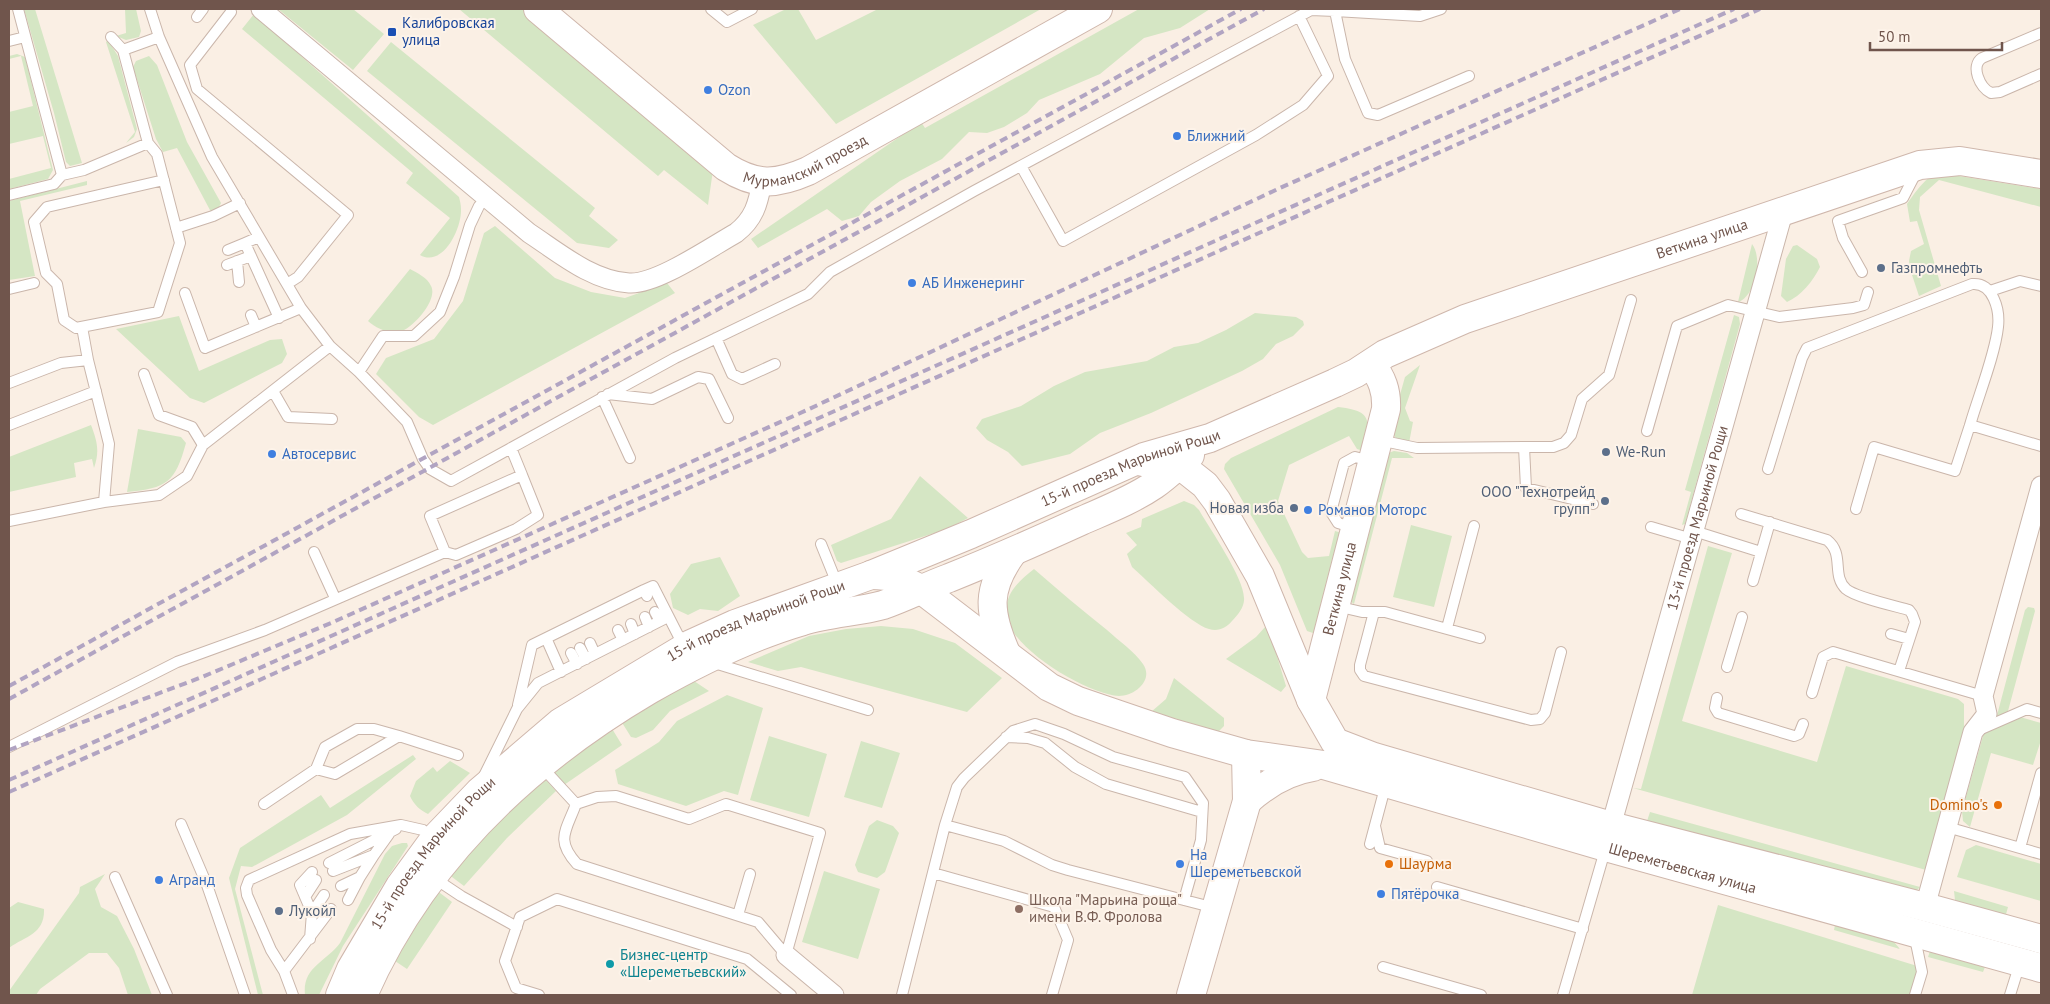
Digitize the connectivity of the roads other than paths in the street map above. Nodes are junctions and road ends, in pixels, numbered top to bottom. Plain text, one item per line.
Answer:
1 (18, 9) edge
2 (150, 9) edge
3 (261, 9) edge
4 (538, 9) edge
5 (711, 9) edge
6 (752, 9) edge
7 (1098, 9) edge
8 (1312, 9) edge
9 (1441, 9) edge
10 (1335, 10) junction
11 (231, 12) dead end
12 (1299, 16) junction
13 (2041, 33) edge
14 (26, 37) junction
15 (111, 37) dead end
16 (159, 37) junction
17 (9, 41) edge
18 (123, 50) junction
19 (2041, 74) edge
20 (1469, 76) dead end
21 (148, 143) junction
22 (1920, 165) junction
23 (1021, 166) junction
24 (62, 174) junction
25 (2041, 174) edge
26 (164, 180) junction
27 (762, 182) junction
28 (9, 195) edge
29 (488, 196) junction
30 (240, 203) junction
31 (1784, 209) junction
32 (176, 228) junction
33 (260, 237) junction
34 (245, 243) junction
35 (228, 250) dead end
36 (251, 256) junction
37 (237, 261) junction
38 (227, 264) dead end
39 (1862, 272) dead end
40 (239, 282) dead end
41 (34, 283) dead end
42 (287, 284) junction
43 (2041, 286) edge
44 (9, 288) edge
45 (1990, 291) junction
46 (1868, 292) dead end
47 (184, 293) dead end
48 (1631, 300) dead end
49 (301, 308) junction
50 (1756, 311) junction
51 (251, 316) dead end
52 (279, 318) junction
53 (82, 327) junction
54 (256, 327) junction
55 (716, 338) junction
56 (330, 346) junction
57 (88, 360) junction
58 (775, 364) dead end
59 (1371, 364) junction
60 (359, 372) junction
61 (144, 374) dead end
62 (9, 383) edge
63 (273, 391) junction
64 (96, 392) junction
65 (605, 395) junction
66 (728, 418) dead end
67 (332, 419) dead end
68 (1970, 424) junction
69 (9, 425) edge
70 (1647, 431) dead end
71 (1210, 438) junction
72 (204, 445) junction
73 (2041, 446) edge
74 (1524, 447) junction
75 (511, 448) junction
76 (1376, 450) junction
77 (630, 458) dead end
78 (1179, 465) junction
79 (1119, 468) junction
80 (1768, 469) dead end
81 (522, 475) junction
82 (2041, 486) edge
83 (1131, 498) junction
84 (1218, 501) junction
85 (104, 502) junction
86 (1593, 504) dead end
87 (1856, 509) dead end
88 (1741, 514) dead end
89 (9, 521) edge
90 (1770, 522) junction
91 (1474, 526) dead end
92 (1651, 527) dead end
93 (972, 534) junction
94 (1693, 535) junction
95 (821, 544) dead end
96 (314, 552) dead end
97 (445, 552) junction
98 (1013, 552) junction
99 (1762, 552) junction
100 (871, 575) junction
101 (947, 578) junction
102 (1753, 581) dead end
103 (838, 586) junction
104 (922, 590) junction
105 (335, 598) junction
106 (880, 606) junction
107 (1336, 606) junction
108 (1374, 612) junction
109 (645, 616) dead end
110 (1742, 616) dead end
111 (661, 617) junction
112 (631, 624) dead end
113 (966, 624) junction
114 (649, 627) junction
115 (1447, 628) junction
116 (618, 630) dead end
117 (635, 634) junction
118 (1892, 634) dead end
119 (546, 638) junction
120 (1480, 638) dead end
121 (1909, 639) junction
122 (623, 640) junction
123 (696, 652) junction
124 (1562, 652) dead end
125 (1006, 653) junction
126 (586, 659) junction
127 (1727, 667) dead end
128 (1899, 671) junction
129 (561, 672) junction
130 (1812, 693) dead end
131 (1983, 696) junction
132 (1717, 698) dead end
133 (1311, 700) junction
134 (517, 709) junction
135 (868, 710) dead end
136 (2041, 713) edge
137 (1803, 724) dead end
138 (1973, 732) junction
139 (399, 736) junction
140 (1006, 737) junction
141 (9, 747) edge
142 (1330, 753) junction
143 (1246, 754) junction
144 (458, 755) dead end
145 (540, 765) junction
146 (316, 769) junction
147 (2041, 773) edge
148 (1386, 784) junction
149 (479, 792) junction
150 (1247, 801) junction
151 (264, 804) dead end
152 (576, 804) junction
153 (1202, 812) junction
154 (181, 824) dead end
155 (401, 825) junction
156 (945, 825) junction
157 (1375, 826) junction
158 (1947, 827) junction
159 (390, 833) junction
160 (1609, 837) junction
161 (435, 838) junction
162 (1370, 844) dead end
163 (2020, 848) junction
164 (2041, 854) edge
165 (374, 855) junction
166 (1427, 861) dead end
167 (932, 873) junction
168 (750, 874) dead end
169 (314, 876) dead end
170 (115, 877) dead end
171 (360, 877) junction
172 (433, 877) junction
173 (341, 886) dead end
174 (1437, 887) dead end
175 (324, 895) dead end
176 (348, 900) dead end
177 (1184, 900) junction
178 (1925, 907) junction
179 (331, 909) dead end
180 (1218, 909) junction
181 (312, 914) junction
182 (738, 915) junction
183 (517, 927) junction
184 (1583, 929) junction
185 (1918, 933) junction
186 (2041, 939) edge
187 (310, 940) junction
188 (786, 955) junction
189 (2031, 965) edge
190 (1383, 967) dead end
191 (284, 971) junction
192 (166, 995) edge
193 (245, 995) edge
194 (293, 995) edge
195 (340, 995) edge
196 (363, 995) edge
197 (538, 995) edge
198 (791, 995) edge
199 (834, 995) edge
200 (902, 995) edge
201 (1052, 995) edge
202 (1191, 995) edge
203 (1481, 995) edge
204 (1563, 995) edge
205 (1915, 995) edge
206 (2010, 995) edge

1 - 14 lane
2 - 16 lane
3 - 29 street
4 - 27 main road, Мурманский проезд
5 - 6 lane
7 - 27 main road, Мурманский проезд
8 - 10 lane
8 - 12 lane
9 - 10 lane
10 - 20 lane
11 - 42 lane
12 - 23 lane
12 - 23 lane
13 - 19 lane
14 - 17 lane
14 - 24 lane
15 - 18 lane
16 - 18 lane
16 - 30 lane
18 - 21 lane
21 - 24 lane
21 - 26 lane
22 - 25 main road, Веткина улица
22 - 31 main road, Веткина улица
22 - 39 lane
23 - 55 lane
24 - 28 lane
26 - 32 lane
26 - 53 lane
27 - 29 street
29 - 60 lane
30 - 32 lane
30 - 33 lane
31 - 50 street, 13-й проезд Марьиной Рощи
31 - 59 main road, Веткина улица
32 - 53 lane
33 - 34 lane
33 - 42 lane
34 - 35 lane
34 - 36 lane
36 - 37 lane
36 - 52 lane
37 - 38 lane
37 - 40 lane
41 - 44 lane
42 - 49 lane
43 - 45 lane
45 - 68 lane
45 - 80 lane
46 - 50 lane
47 - 54 lane
48 - 74 lane
49 - 52 lane
49 - 56 lane
50 - 70 lane
50 - 94 street, 13-й проезд Марьиной Рощи
51 - 54 lane
52 - 54 lane
53 - 57 lane
55 - 58 lane
55 - 65 lane
56 - 60 lane
56 - 63 lane
57 - 62 lane
57 - 64 lane
59 - 71 main road, Веткина улица
59 - 76 main road, Веткина улица
60 - 75 lane
61 - 72 lane
63 - 67 lane
63 - 72 lane
64 - 69 lane
64 - 85 lane
65 - 66 lane
65 - 75 lane
65 - 77 lane
68 - 73 lane
68 - 87 lane
71 - 78 main road, 15-й проезд Марьиной Рощи
71 - 79 main road, 15-й проезд Марьиной Рощи
72 - 85 lane
74 - 76 lane
74 - 86 lane
75 - 81 lane
76 - 107 main road, Веткина улица
78 - 79 main road
78 - 83 main road, 15-й проезд Марьиной Рощи
78 - 84 main road
79 - 93 main road, 15-й проезд Марьиной Рощи
81 - 97 lane
81 - 97 lane
82 - 131 street
83 - 84 main road
83 - 98 main road, 15-й проезд Марьиной Рощи
84 - 133 main road
85 - 89 lane
88 - 90 lane
90 - 99 lane
90 - 121 lane
91 - 115 lane
92 - 94 lane
93 - 100 main road, 15-й проезд Марьиной Рощи
93 - 101 main road
94 - 99 lane
94 - 160 street, 13-й проезд Марьиной Рощи
95 - 103 lane
96 - 105 lane
97 - 105 lane
98 - 101 main road, 15-й проезд Марьиной Рощи
98 - 125 main road
99 - 102 lane
100 - 103 main road, 15-й проезд Марьиной Рощи
100 - 104 main road
101 - 104 main road, 15-й проезд Марьиной Рощи
101 - 113 main road
103 - 123 main road, 15-й проезд Марьиной Рощи
104 - 106 main road, 15-й проезд Марьиной Рощи
104 - 113 main road
105 - 141 lane
106 - 113 main road
106 - 123 main road, 15-й проезд Марьиной Рощи
107 - 108 lane
107 - 133 main road, Веткина улица
108 - 115 lane
108 - 124 lane
109 - 114 lane
110 - 127 lane
111 - 114 lane
111 - 119 lane
111 - 123 lane
112 - 117 lane
113 - 125 main road
114 - 117 lane
115 - 120 lane
116 - 122 lane
117 - 122 lane
118 - 121 lane
119 - 129 lane
119 - 134 lane
121 - 128 lane
122 - 126 lane
123 - 135 lane
123 - 145 main road, 15-й проезд Марьиной Рощи
123 - 149 main road, 15-й проезд Марьиной Рощи
125 - 143 main road
126 - 126 lane
126 - 129 lane
128 - 130 lane
128 - 131 lane
129 - 134 lane
131 - 138 street
132 - 137 lane
133 - 142 main road
134 - 149 lane
136 - 138 lane
138 - 158 street
139 - 144 lane
139 - 146 lane
139 - 146 lane
140 - 153 lane
140 - 153 lane
140 - 156 lane
142 - 143 main road
142 - 148 main road, Шереметьевская улица
142 - 150 main road
142 - 160 main road, Шереметьевская улица
143 - 150 main road
145 - 152 lane
145 - 172 main road, 15-й проезд Марьиной Рощи
146 - 151 lane
147 - 163 lane
148 - 157 lane
148 - 160 main road, Шереметьевская улица
149 - 161 main road, 15-й проезд Марьиной Рощи
150 - 180 main road
152 - 182 lane
152 - 188 lane
153 - 177 lane
154 - 193 lane
155 - 159 lane
155 - 161 lane
155 - 191 lane
156 - 167 lane
156 - 177 lane
157 - 162 lane
157 - 166 lane
158 - 163 lane
158 - 178 street
159 - 165 lane
159 - 165 lane
160 - 178 main road, Шереметьевская улица
160 - 184 lane
160 - 185 main road, Шереметьевская улица
161 - 195 main road, 15-й проезд Марьиной Рощи
163 - 164 lane
165 - 171 lane
167 - 200 lane
167 - 201 lane
168 - 182 lane
169 - 181 lane
170 - 192 lane
171 - 173 lane
171 - 176 lane
172 - 183 lane
172 - 196 main road, 15-й проезд Марьиной Рощи
174 - 184 lane
175 - 181 lane
177 - 180 lane
178 - 186 main road, Шереметьевская улица
179 - 187 lane
180 - 202 main road
181 - 187 lane
182 - 188 lane
183 - 197 lane
183 - 198 lane
184 - 204 lane
185 - 189 main road, Шереметьевская улица
185 - 205 lane
187 - 191 lane
188 - 199 street
189 - 206 lane
190 - 203 lane
191 - 194 lane

